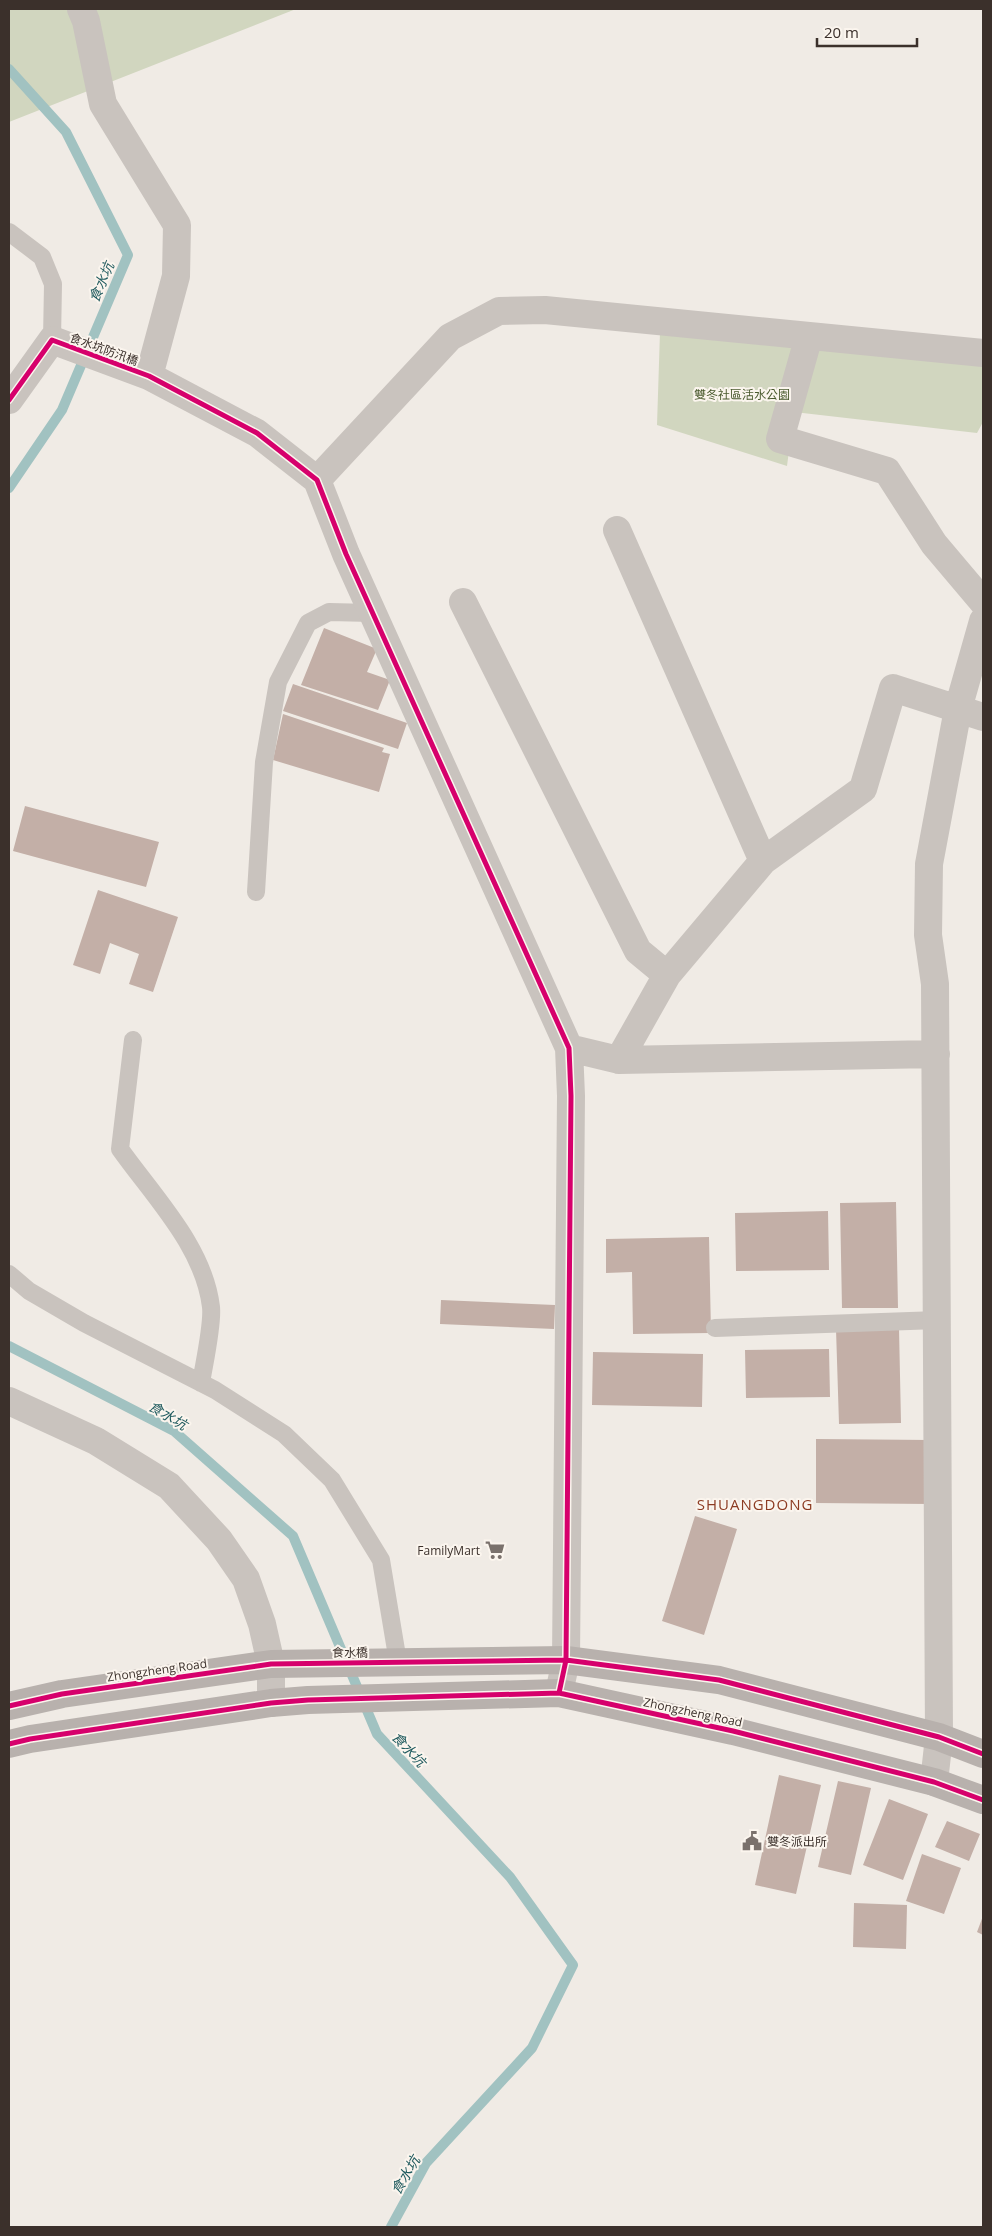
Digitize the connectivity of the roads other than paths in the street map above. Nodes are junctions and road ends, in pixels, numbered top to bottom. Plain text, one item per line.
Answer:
1 (81, 9) edge
2 (9, 232) edge
3 (809, 336) junction
4 (52, 340) junction
5 (983, 353) edge
6 (149, 376) junction
7 (9, 400) edge
8 (317, 480) junction
9 (618, 530) dead end
10 (463, 602) dead end
11 (983, 602) edge
12 (372, 614) junction
13 (983, 621) edge
14 (971, 713) edge
15 (763, 861) junction
16 (256, 892) dead end
17 (668, 975) junction
18 (133, 1040) dead end
19 (569, 1048) junction
20 (936, 1054) junction
21 (619, 1060) junction
22 (9, 1274) edge
23 (938, 1320) junction
24 (715, 1328) dead end
25 (201, 1383) junction
26 (9, 1401) edge
27 (566, 1660) junction
28 (395, 1662) junction
29 (308, 1663) joint
30 (271, 1664) junction
31 (559, 1693) junction
32 (271, 1703) junction
33 (9, 1706) edge
34 (939, 1737) junction
35 (9, 1744) edge
36 (983, 1754) edge
37 (934, 1782) junction
38 (983, 1800) edge

1 - 6 street
2 - 4 lane
3 - 5 street
3 - 8 street
3 - 11 street
4 - 6 street, 食水坑防汛橋
4 - 7 street
6 - 8 street, 食水坑防汛橋
8 - 12 street
9 - 15 street
10 - 17 street
12 - 16 lane
12 - 19 street
13 - 14 street
14 - 15 street
14 - 20 street
15 - 17 street
17 - 21 street
18 - 25 lane
19 - 21 street
19 - 27 street
20 - 21 street
20 - 23 street
22 - 25 lane
23 - 24 lane
23 - 34 street
25 - 28 lane
26 - 30 street
27 - 28 main road
27 - 31 street
27 - 34 main road
28 - 29 main road, 食水橋
29 - 30 main road, Zhongzheng Road
30 - 32 street
30 - 33 main road, Zhongzheng Road
31 - 32 main road, Zhongzheng Road
31 - 37 main road, Zhongzheng Road
32 - 35 main road
34 - 36 main road
34 - 37 street
37 - 38 main road, Zhongzheng Road

